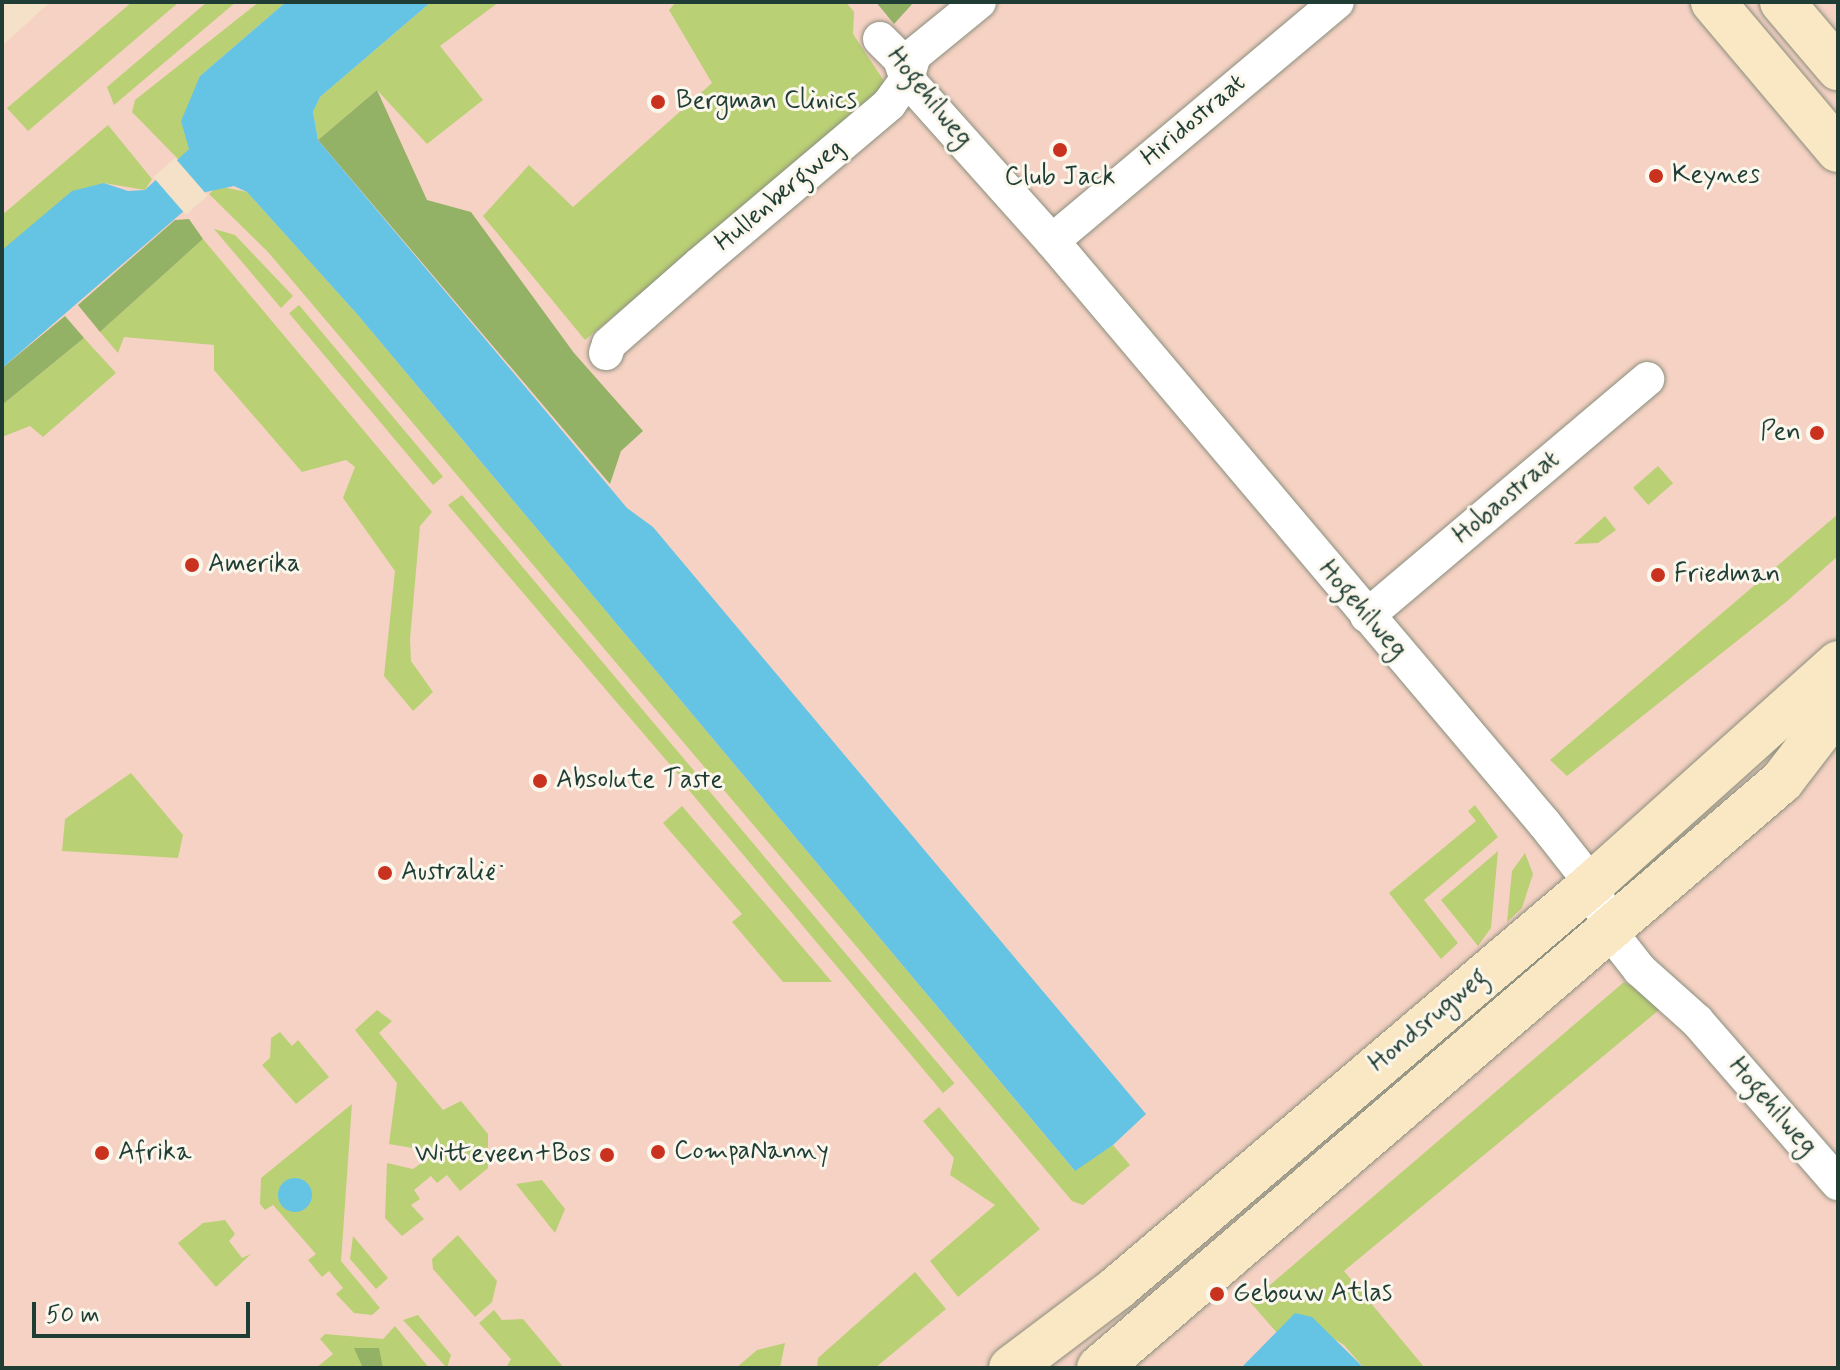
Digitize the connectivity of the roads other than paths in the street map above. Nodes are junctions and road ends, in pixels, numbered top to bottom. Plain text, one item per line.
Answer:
1 (979, 2) edge
2 (1337, 2) edge
3 (1713, 2) edge
4 (1782, 2) edge
5 (880, 39) dead end
6 (1838, 68) edge
7 (907, 79) junction
8 (1791, 95) junction
9 (1838, 114) edge
10 (1838, 150) edge
11 (1052, 241) junction
12 (606, 353) dead end
13 (1647, 379) dead end
14 (1367, 616) junction
15 (1838, 663) edge
16 (1838, 708) edge
17 (1592, 884) junction
18 (1611, 933) junction
19 (1838, 1183) edge
20 (1011, 1368) edge
21 (1099, 1368) edge

1 - 7 street, Hullenbergweg
2 - 11 street, Hiridostraat
3 - 8 street
4 - 6 street
5 - 7 street, Hogehilweg
7 - 11 street, Hogehilweg
7 - 12 street, Hullenbergweg
8 - 9 street
8 - 10 street
11 - 14 street, Hogehilweg
13 - 14 street, Hobaostraat
14 - 17 street, Hogehilweg
15 - 17 street, Hondsrugweg
16 - 18 street, Hondsrugweg
17 - 18 street, Hogehilweg
17 - 20 street, Hondsrugweg
18 - 19 street, Hogehilweg
18 - 21 street, Hondsrugweg

